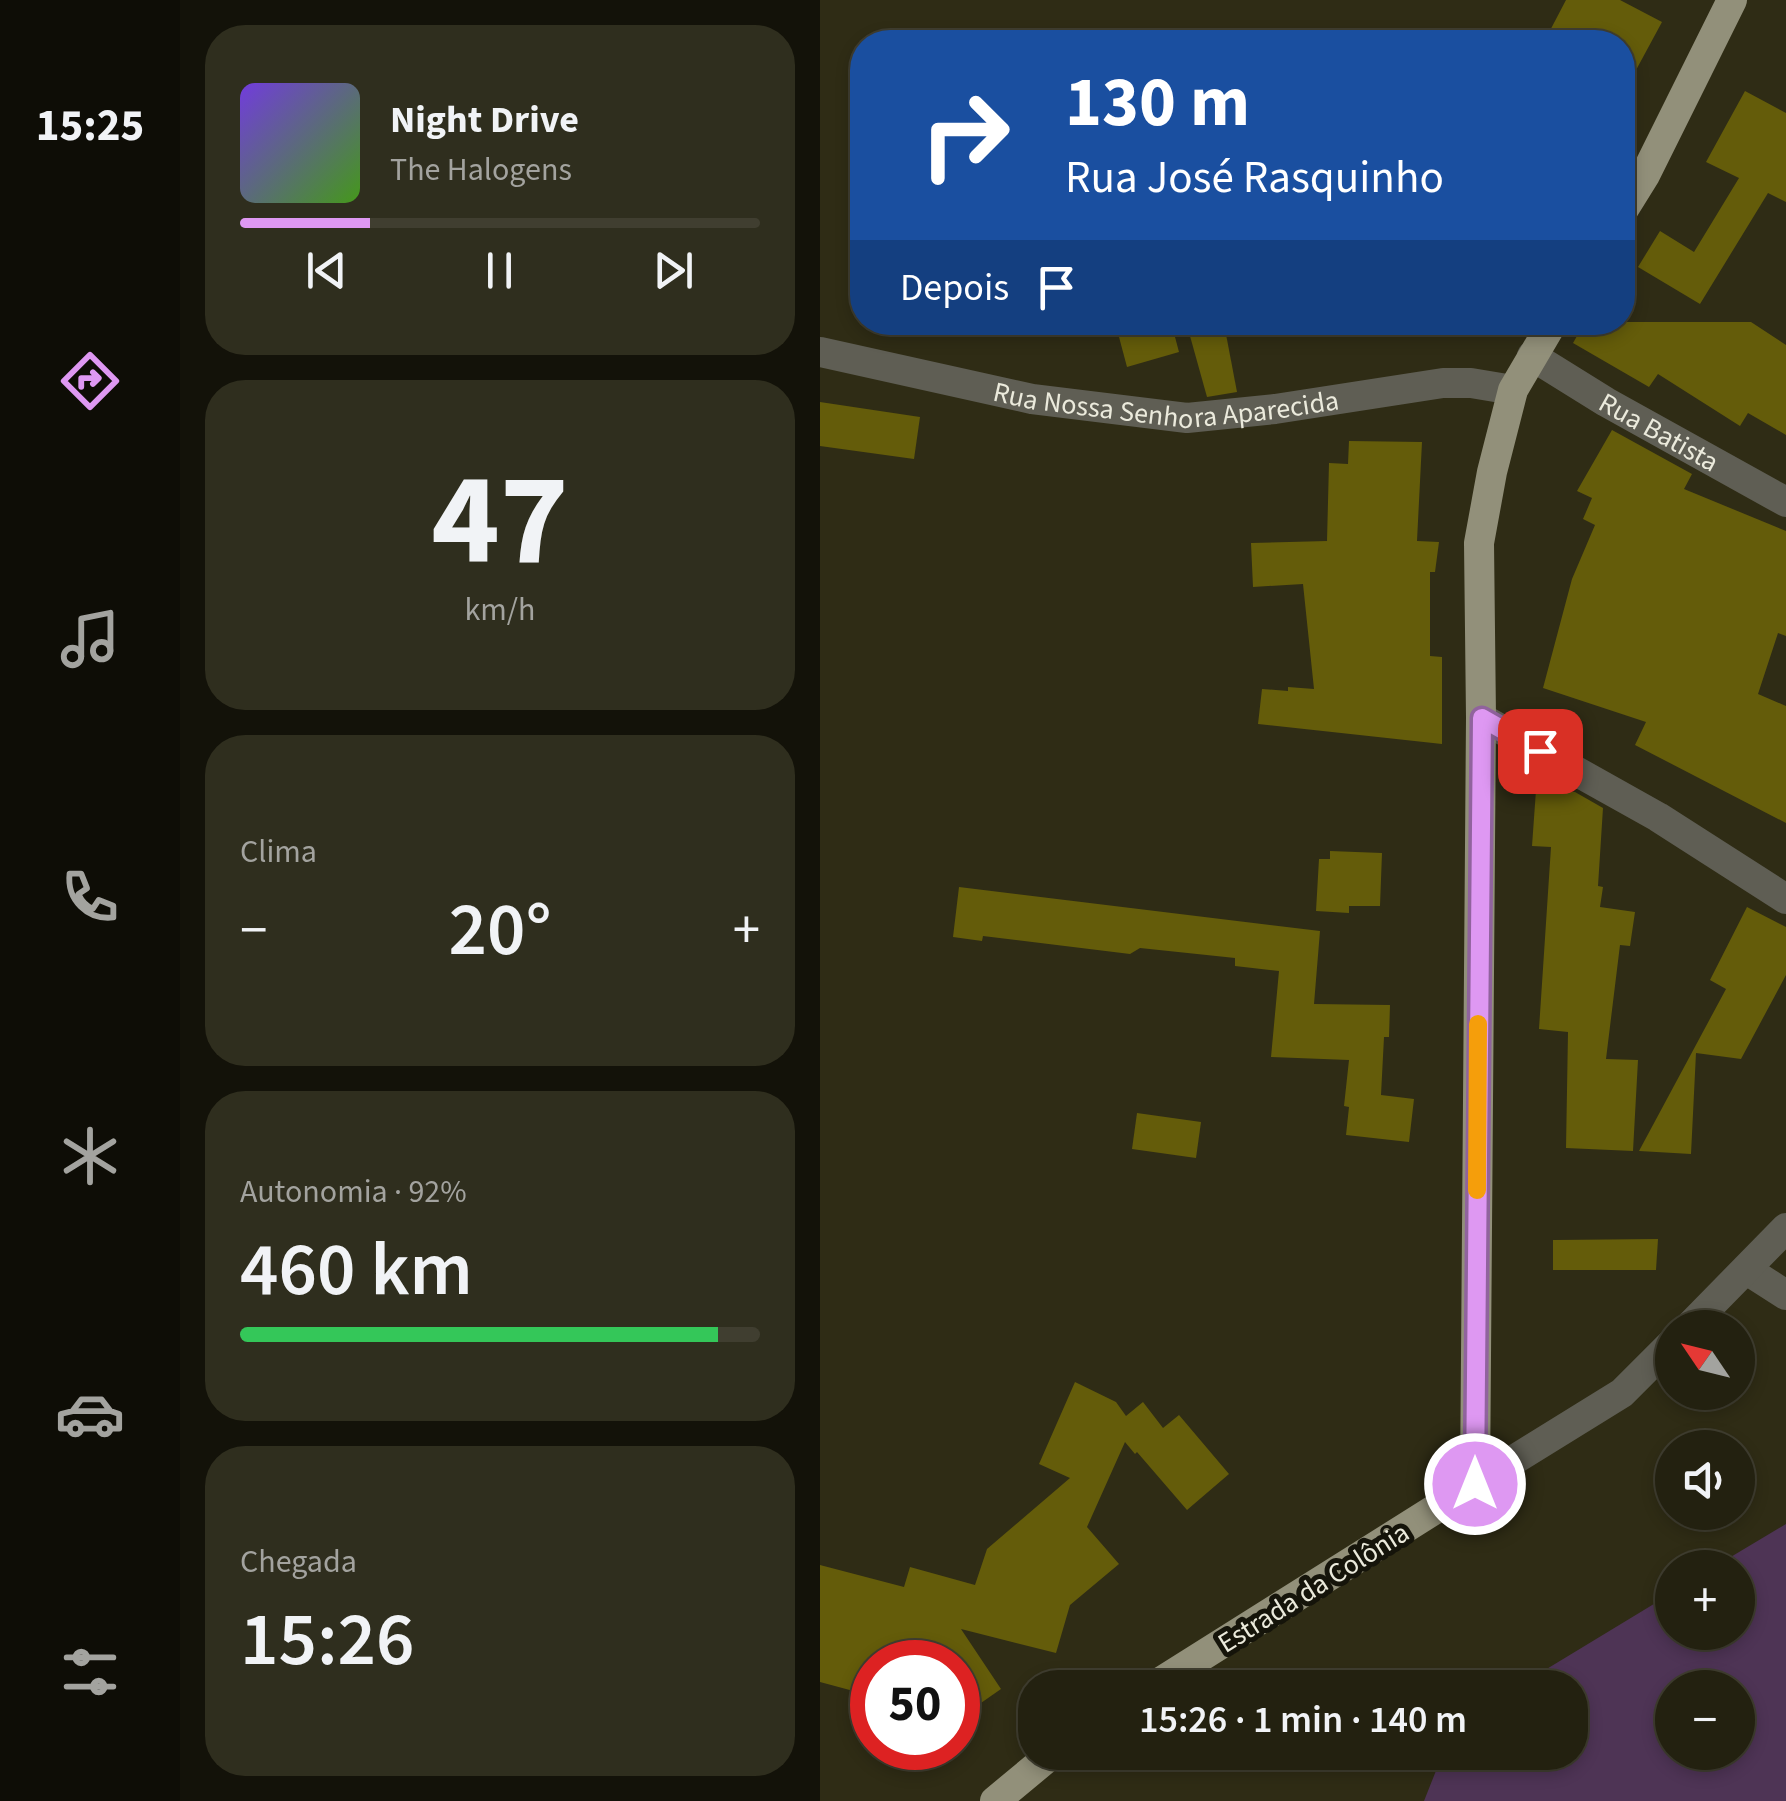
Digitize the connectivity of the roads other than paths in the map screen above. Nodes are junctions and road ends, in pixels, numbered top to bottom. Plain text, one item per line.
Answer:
1 (1732, 0) edge
2 (1635, 192) edge
3 (1545, 335) edge
4 (820, 352) edge
5 (1532, 356) junction
6 (1513, 390) junction
7 (1786, 502) edge
8 (1482, 718) junction
9 (1786, 900) edge
10 (1786, 1228) edge
11 (1747, 1270) junction
12 (1786, 1295) edge
13 (1706, 1310) edge
14 (1655, 1360) edge
15 (1475, 1484) junction
16 (1180, 1670) edge
17 (1033, 1770) edge
18 (996, 1801) edge

1 - 2 main road
3 - 5 main road
4 - 6 street, Rua Nossa Senhora Aparecida
5 - 6 main road
5 - 7 street, Rua Batista
6 - 8 main road
8 - 9 street
8 - 15 main road
10 - 11 street
11 - 12 street
11 - 13 street
14 - 15 street
15 - 16 main road, Estrada da Colônia
17 - 18 main road

